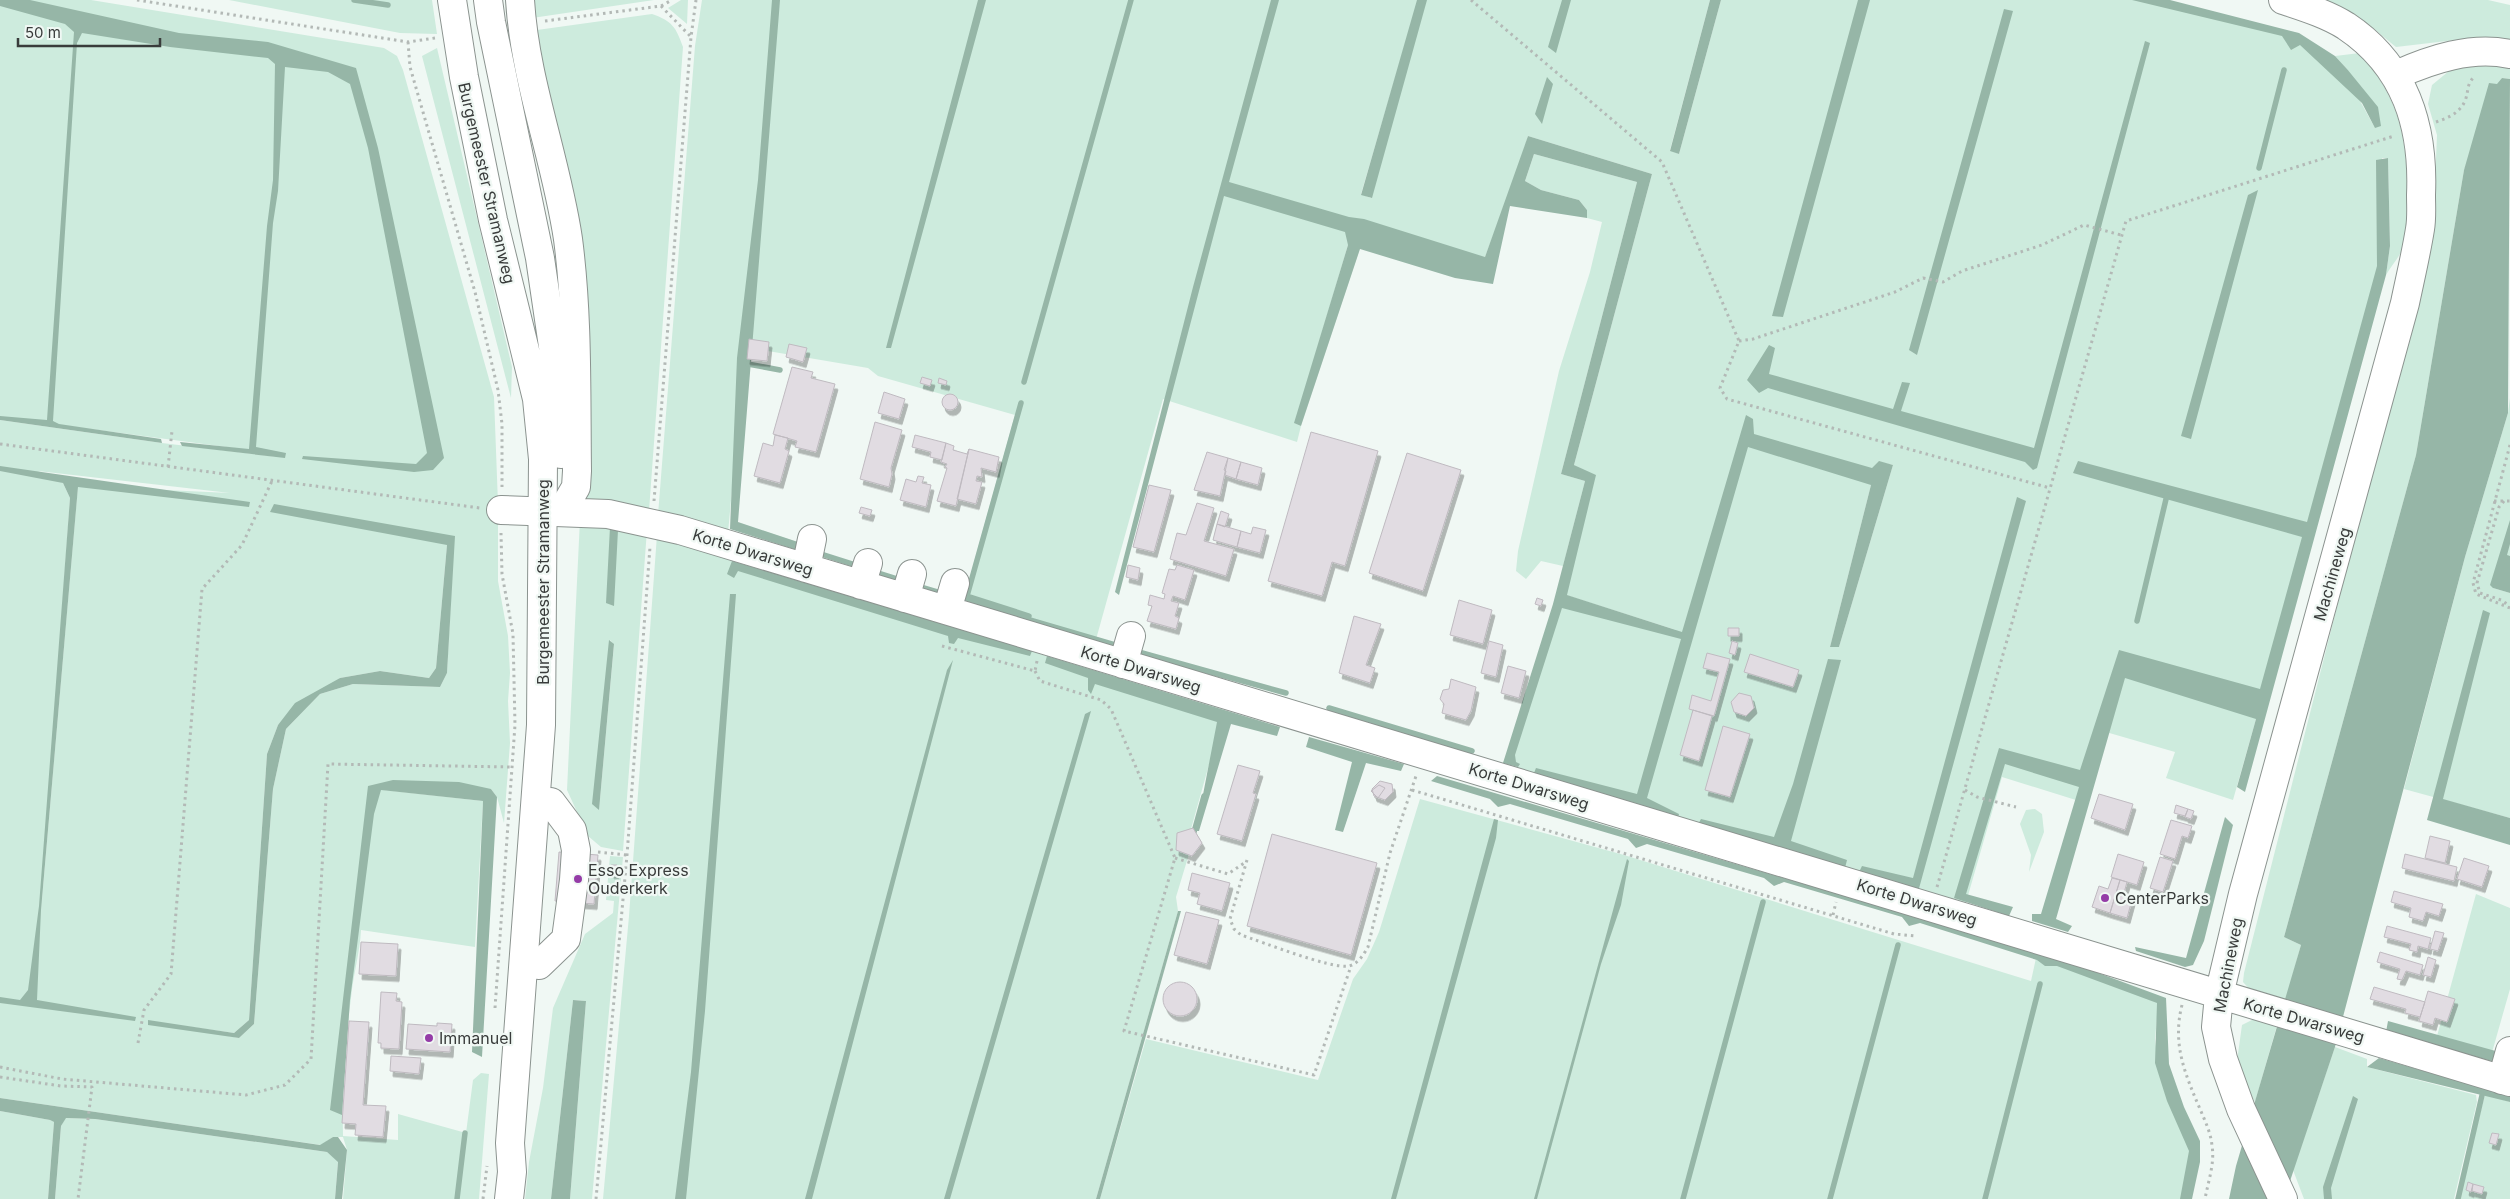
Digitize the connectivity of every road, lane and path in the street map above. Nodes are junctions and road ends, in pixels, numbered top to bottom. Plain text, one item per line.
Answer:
1 (137, 0) edge
2 (452, 0) edge
3 (520, 0) edge
4 (672, 0) edge
5 (696, 0) edge
6 (1471, 0) edge
7 (2283, 0) edge
8 (661, 6) junction
9 (494, 7) edge
10 (536, 23) dead end
11 (691, 37) junction
12 (437, 38) dead end
13 (408, 42) junction
14 (2510, 54) edge
15 (2480, 72) dead end
16 (2396, 75) junction
17 (2417, 129) junction
18 (2121, 235) junction
19 (1739, 341) junction
20 (172, 431) dead end
21 (0, 444) edge
22 (2510, 445) edge
23 (168, 467) junction
24 (272, 481) junction
25 (2050, 488) junction
26 (2494, 501) junction
27 (2504, 501) junction
28 (2510, 501) edge
29 (501, 510) junction
30 (553, 512) junction
31 (652, 524) junction
32 (2510, 607) edge
33 (1041, 639) junction
34 (942, 646) dead end
35 (1035, 671) junction
36 (1423, 754) junction
37 (1412, 790) junction
38 (1965, 790) junction
39 (552, 802) junction
40 (2016, 807) dead end
41 (576, 850) junction
42 (627, 855) junction
43 (1175, 858) junction
44 (1835, 905) dead end
45 (1932, 907) junction
46 (1833, 915) junction
47 (1915, 936) dead end
48 (539, 965) junction
49 (1351, 966) junction
50 (2187, 985) junction
51 (2219, 995) junction
52 (138, 1043) dead end
53 (0, 1067) edge
54 (2507, 1070) edge
55 (0, 1077) edge
56 (512, 1172) junction
57 (78, 1199) edge
58 (509, 1199) edge
59 (596, 1199) edge
60 (2205, 1199) edge
61 (2283, 1199) edge

1 - 13 path
2 - 30 street, Burgemeester Stramanweg
3 - 30 street, Burgemeester Stramanweg
4 - 8 path
5 - 11 path
6 - 19 path
7 - 16 street, Machineweg
8 - 10 path
8 - 11 path
9 - 30 street, Burgemeester Stramanweg
11 - 31 path
12 - 13 path
13 - 29 path, Burgemeester Stramanweg
14 - 16 street
15 - 17 path
16 - 17 street, Machineweg
17 - 18 path
17 - 51 street, Machineweg
18 - 19 path
18 - 25 path
19 - 25 path
20 - 23 path
21 - 23 path
22 - 26 path
23 - 24 path
24 - 29 path
24 - 52 path
25 - 38 path
26 - 27 path
26 - 32 path
27 - 28 path
27 - 32 path
29 - 30 street, Korte Dwarsweg
29 - 53 path, Burgemeester Stramanweg
30 - 31 street, Korte Dwarsweg
30 - 39 street, Burgemeester Stramanweg
30 - 56 street, Burgemeester Stramanweg
31 - 33 street, Korte Dwarsweg
31 - 42 path
33 - 35 path
33 - 36 street, Korte Dwarsweg
34 - 35 path
35 - 43 path
36 - 37 path
36 - 45 street, Korte Dwarsweg
37 - 46 path
37 - 49 path
38 - 40 path
38 - 45 path
39 - 41 street
39 - 48 street, Burgemeester Stramanweg
41 - 42 path
41 - 48 street
42 - 59 path
43 - 49 path
43 - 49 path
44 - 46 path
45 - 50 street, Korte Dwarsweg
46 - 47 path
48 - 56 street, Burgemeester Stramanweg
50 - 51 street, Korte Dwarsweg
50 - 60 path
51 - 54 street, Korte Dwarsweg
51 - 61 street, Machineweg
55 - 57 path
56 - 58 street, Burgemeester Stramanweg

